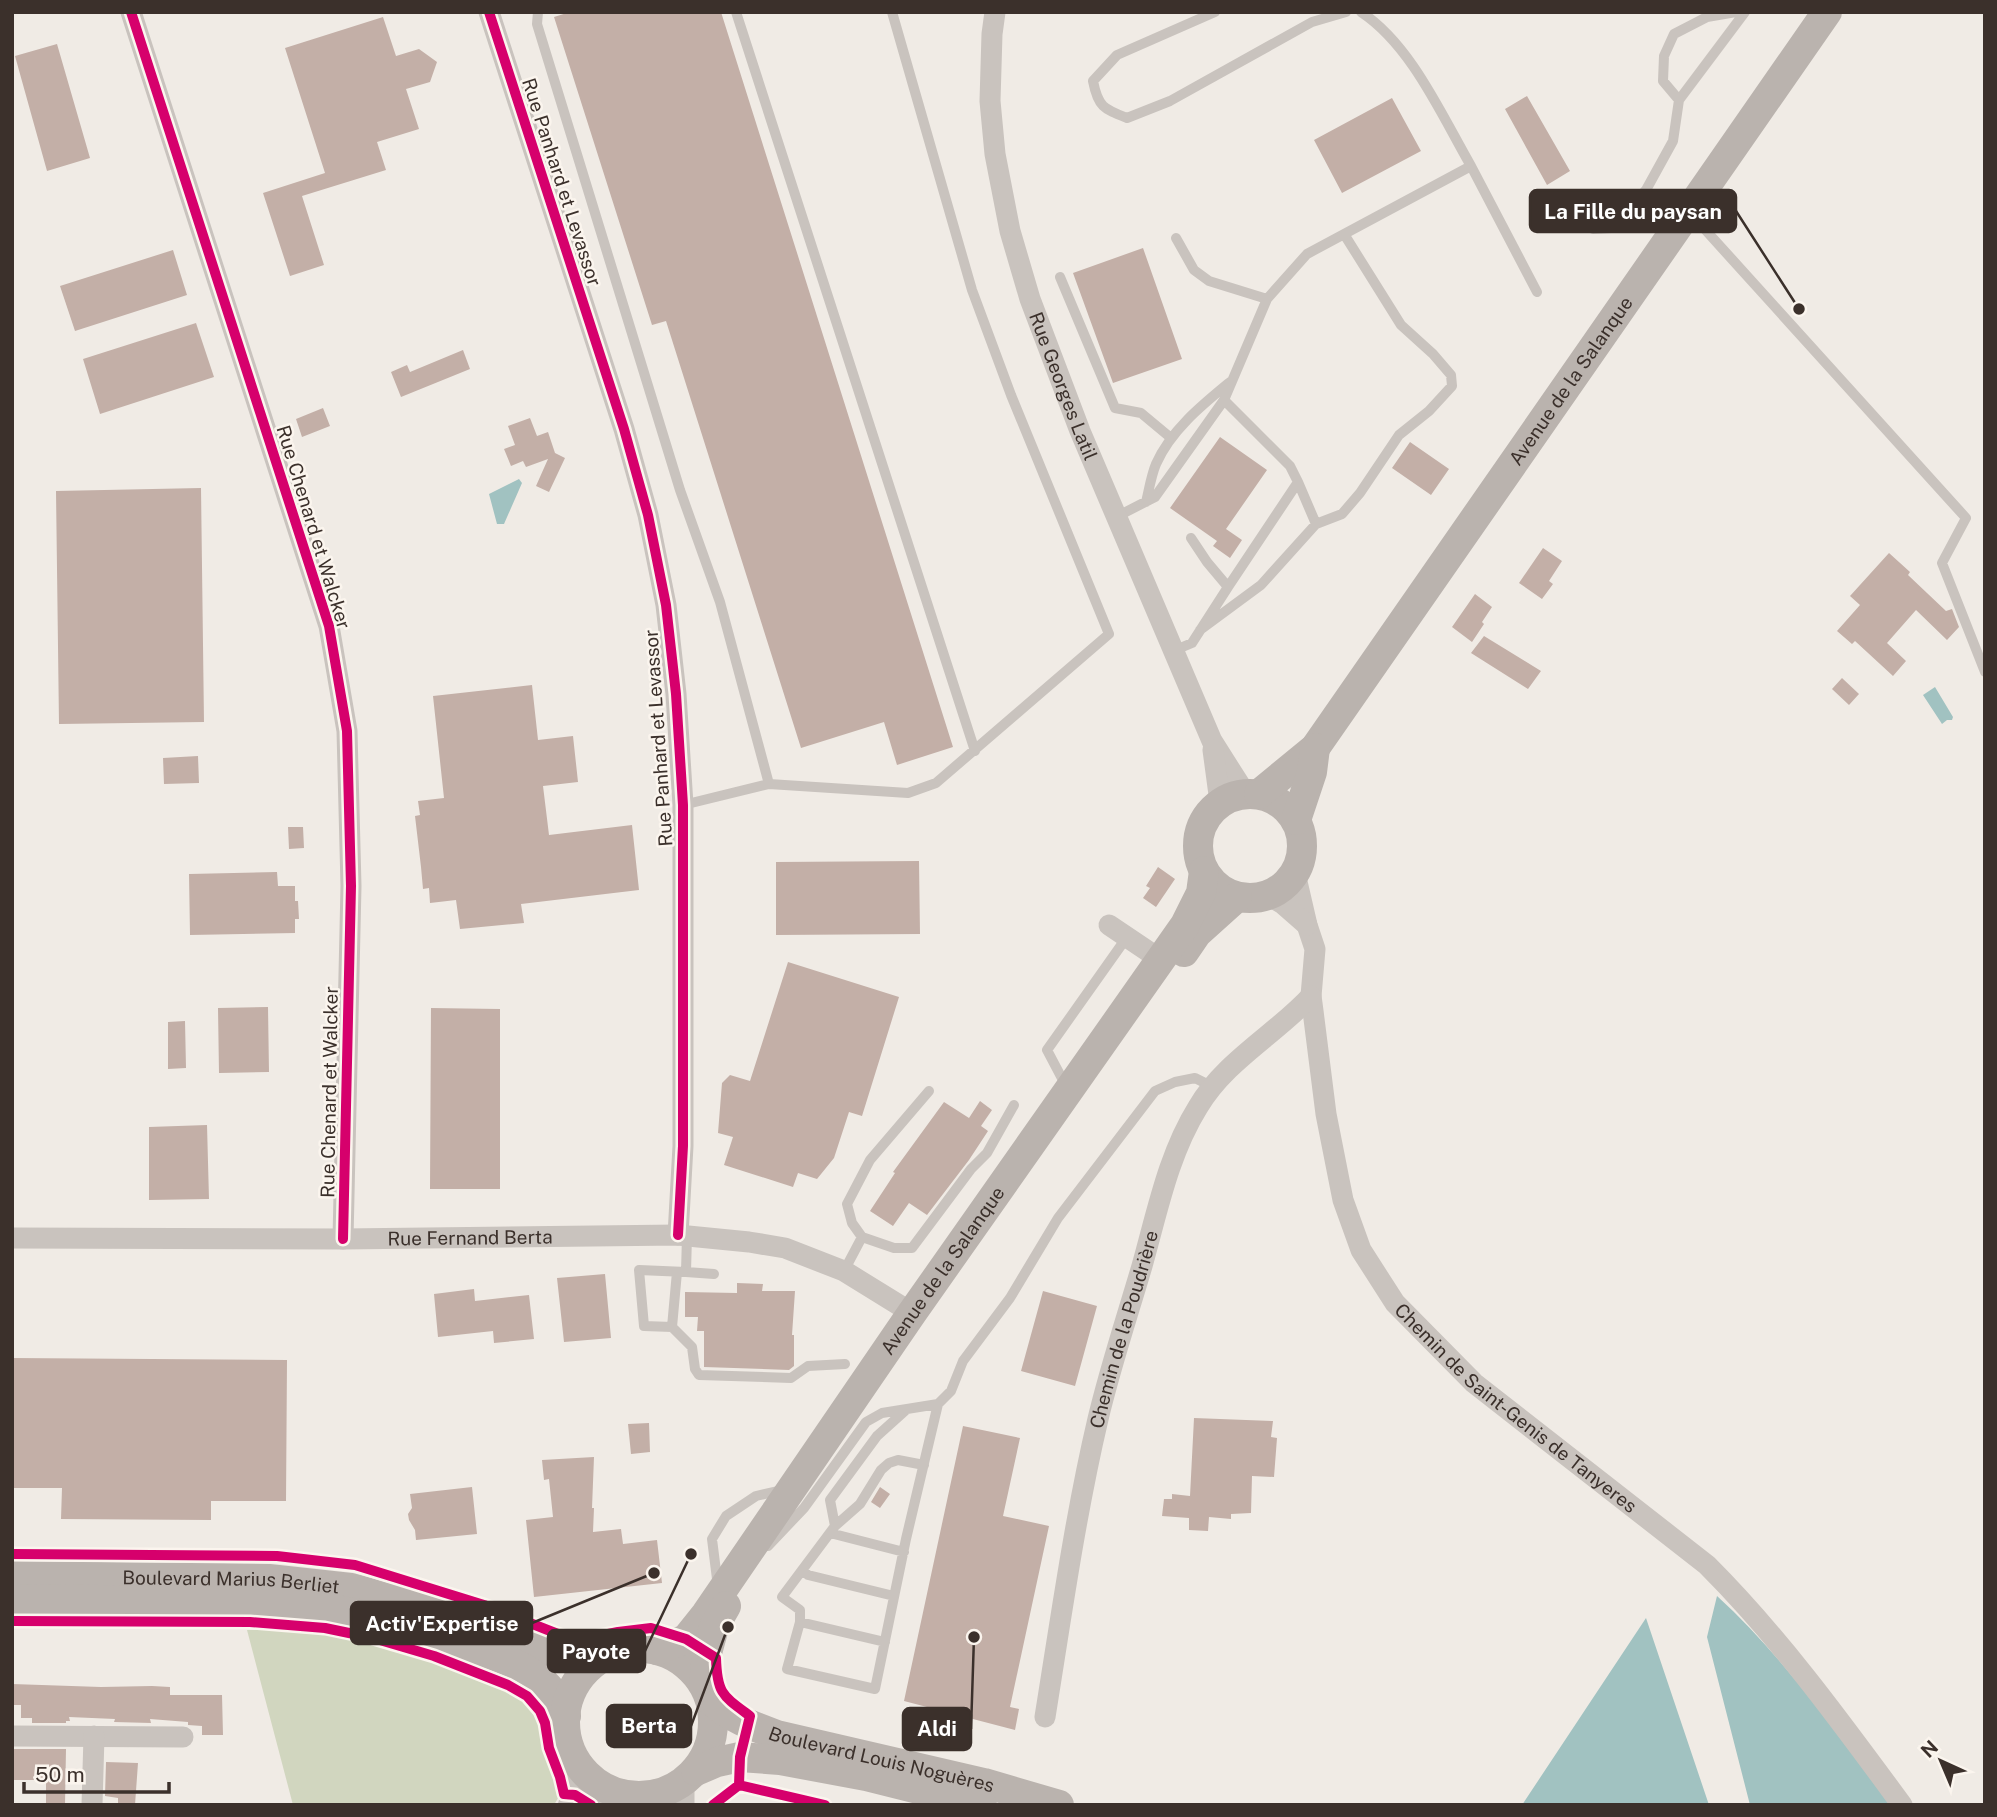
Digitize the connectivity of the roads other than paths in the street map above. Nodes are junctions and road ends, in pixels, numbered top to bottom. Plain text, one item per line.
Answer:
1 (131, 12) edge
2 (489, 12) edge
3 (538, 12) edge
4 (736, 12) edge
5 (892, 12) edge
6 (995, 12) edge
7 (1215, 12) edge
8 (1346, 12) edge
9 (1361, 12) edge
10 (1736, 12) edge
11 (1745, 12) edge
12 (1827, 12) edge
13 (1679, 100) junction
14 (1471, 166) junction
15 (1571, 207) dead end
16 (1689, 212) junction
17 (1344, 233) junction
18 (1176, 238) dead end
19 (1060, 277) dead end
20 (1537, 292) dead end
21 (1267, 299) junction
22 (1233, 379) junction
23 (1224, 400) junction
24 (1171, 438) junction
25 (1298, 482) junction
26 (1146, 502) junction
27 (1116, 517) junction
28 (1316, 524) junction
29 (1191, 538) dead end
30 (1228, 587) junction
31 (1200, 630) junction
32 (1173, 650) junction
33 (1985, 672) edge
34 (1315, 748) junction
35 (975, 751) junction
36 (769, 784) junction
37 (1242, 796) junction
38 (683, 805) junction
39 (1296, 820) junction
40 (1204, 872) junction
41 (1295, 873) junction
42 (1268, 895) junction
43 (1237, 897) junction
44 (1109, 925) dead end
45 (1307, 925) junction
46 (1127, 937) junction
47 (1161, 960) junction
48 (1311, 996) junction
49 (1213, 1087) junction
50 (929, 1091) dead end
51 (1069, 1091) junction
52 (1014, 1105) dead end
53 (683, 1236) junction
54 (862, 1237) junction
55 (12, 1238) edge
56 (343, 1239) junction
57 (844, 1271) junction
58 (681, 1272) junction
59 (715, 1274) dead end
60 (912, 1313) junction
61 (672, 1327) junction
62 (845, 1364) dead end
63 (938, 1404) junction
64 (907, 1409) junction
65 (924, 1465) junction
66 (832, 1529) junction
67 (764, 1551) junction
68 (904, 1552) junction
69 (802, 1570) junction
70 (12, 1576) edge
71 (894, 1596) junction
72 (12, 1599) edge
73 (800, 1622) junction
74 (885, 1642) junction
75 (657, 1650) junction
76 (606, 1656) junction
77 (707, 1692) junction
78 (566, 1716) junction
79 (1045, 1717) dead end
80 (12, 1736) edge
81 (94, 1736) junction
82 (183, 1737) dead end
83 (576, 1761) junction
84 (688, 1786) edge
85 (628, 1800) edge
86 (92, 1805) edge
87 (571, 1805) edge
88 (982, 1805) edge
89 (1059, 1805) edge
90 (1902, 1805) edge

1 - 56 street, Rue Chenard et Walcker
2 - 38 street, Rue Panhard et Levassor
3 - 36 lane
4 - 35 lane
5 - 35 lane
6 - 27 street, Rue Georges Latil
7 - 8 lane
9 - 14 lane
10 - 13 lane
11 - 13 lane
12 - 16 main road, Avenue de la Salanque
13 - 15 lane
14 - 17 lane
14 - 20 lane
16 - 33 lane
16 - 34 main road, Avenue de la Salanque
17 - 21 lane
17 - 28 lane
18 - 21 lane
19 - 24 lane
21 - 22 lane
22 - 23 lane
22 - 24 lane
23 - 25 lane
23 - 26 lane
24 - 26 lane
25 - 28 lane
25 - 30 lane
26 - 27 lane
27 - 32 street, Rue Georges Latil
28 - 31 lane
29 - 30 lane
30 - 31 lane
31 - 32 lane
32 - 37 street, Rue Georges Latil
34 - 37 main road
34 - 39 main road
35 - 36 lane
36 - 38 lane
37 - 39 main road
37 - 40 main road
38 - 53 street, Rue Panhard et Levassor
39 - 41 main road
40 - 43 main road
40 - 47 main road, Avenue de la Salanque
41 - 42 main road
41 - 45 street, Chemin de Saint-Genis de Tanyeres
42 - 43 main road
42 - 45 street
43 - 67 main road, Avenue de la Salanque
44 - 46 street
45 - 48 street, Chemin de Saint-Genis de Tanyeres
46 - 47 street
46 - 51 lane
47 - 51 main road, Avenue de la Salanque
48 - 49 street, Chemin de la Poudrière
48 - 90 street, Chemin de Saint-Genis de Tanyeres
49 - 63 lane
49 - 79 street, Chemin de la Poudrière
50 - 54 lane
51 - 60 main road, Avenue de la Salanque
52 - 54 lane
53 - 56 street, Rue Fernand Berta
53 - 57 street, Rue Fernand Berta
53 - 58 lane
54 - 57 lane
55 - 56 street, Rue Fernand Berta
57 - 60 street, Rue Fernand Berta
58 - 59 lane
58 - 61 lane
58 - 61 lane
60 - 75 main road, Avenue de la Salanque
61 - 62 lane
63 - 64 lane
63 - 65 lane
64 - 66 lane
64 - 67 lane
65 - 66 lane
65 - 68 lane
66 - 68 lane
66 - 69 lane
67 - 77 main road, Avenue de la Salanque
68 - 71 lane
69 - 71 lane
69 - 73 lane
70 - 76 main road, Boulevard Marius Berliet
71 - 74 lane
72 - 78 main road, Boulevard Marius Berliet
73 - 74 lane
73 - 74 lane
75 - 76 main road
75 - 77 main road
76 - 78 main road
77 - 84 main road
77 - 89 main road, Boulevard Louis Noguères
78 - 83 main road
80 - 81 street
81 - 82 street
81 - 86 street
83 - 85 main road
83 - 87 street
84 - 85 main road
84 - 88 main road, Boulevard Louis Noguères

